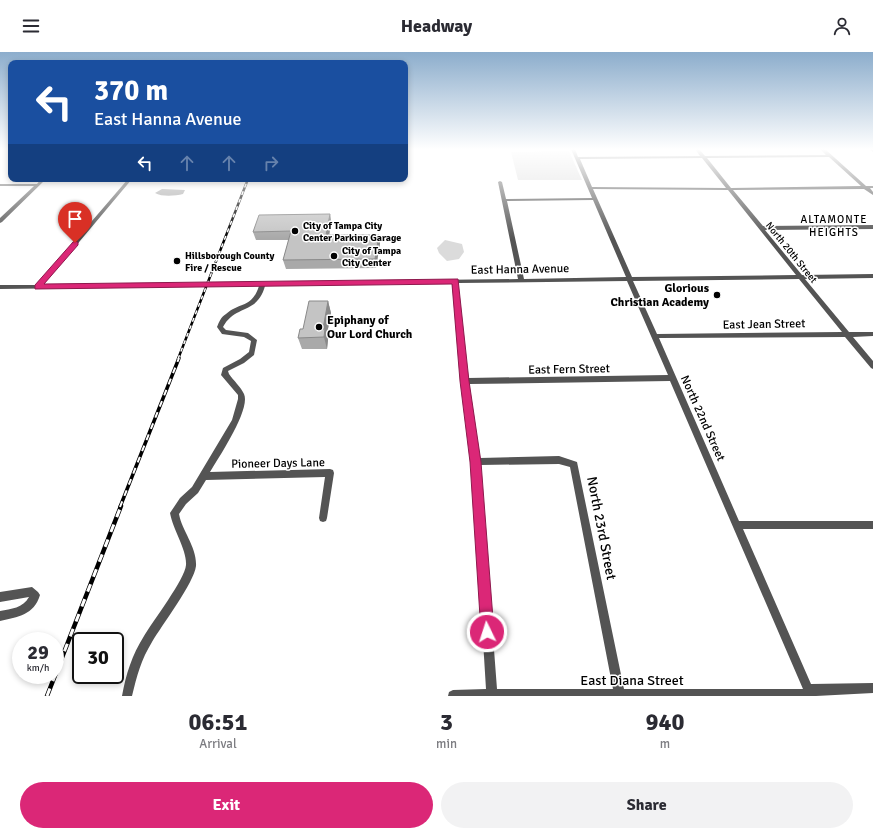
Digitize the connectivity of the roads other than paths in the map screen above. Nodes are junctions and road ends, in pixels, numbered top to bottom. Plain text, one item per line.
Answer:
1 (587, 179) edge
2 (721, 179) edge
3 (856, 179) edge
4 (40, 182) edge
5 (127, 182) edge
6 (500, 182) dead end
7 (38, 184) junction
8 (0, 185) edge
9 (865, 187) junction
10 (873, 187) edge
11 (591, 188) junction
12 (729, 189) junction
13 (873, 194) edge
14 (595, 199) junction
15 (504, 200) junction
16 (2, 217) edge
17 (0, 222) edge
18 (873, 227) edge
19 (760, 228) junction
20 (873, 276) edge
21 (800, 277) junction
22 (630, 279) junction
23 (521, 280) junction
24 (455, 281) junction
25 (262, 284) junction
26 (0, 287) edge
27 (38, 287) junction
28 (873, 334) edge
29 (848, 335) junction
30 (655, 336) junction
31 (873, 366) edge
32 (673, 378) junction
33 (465, 381) junction
34 (476, 462) junction
35 (204, 476) junction
36 (324, 518) dead end
37 (873, 524) edge
38 (737, 525) junction
39 (0, 597) edge
40 (0, 616) edge
41 (873, 688) edge
42 (810, 694) edge
43 (492, 695) edge
44 (620, 695) junction
45 (127, 696) edge
46 (453, 696) edge
47 (646, 696) edge

1 - 11 street, North 22nd Street
2 - 12 street, North 20th Street
3 - 9 street
4 - 7 street
5 - 27 street
6 - 15 street
7 - 8 street
7 - 16 street
9 - 10 street
9 - 12 street
9 - 13 street
11 - 12 street
11 - 14 street, North 22nd Street
12 - 19 street, North 20th Street
14 - 15 street
14 - 22 street, North 22nd Street
15 - 23 street
16 - 17 street
18 - 19 street
19 - 21 street, North 20th Street
20 - 21 street, East Hanna Avenue
21 - 22 street, East Hanna Avenue
21 - 29 street, North 20th Street
22 - 23 street, East Hanna Avenue
22 - 30 street, North 22nd Street
23 - 24 street, East Hanna Avenue
24 - 25 street, East Hanna Avenue
24 - 33 street
25 - 27 street, East Hanna Avenue
25 - 35 street
26 - 27 street, East Hanna Avenue
28 - 29 street, East Jean Street
29 - 30 street, East Jean Street
29 - 31 street, North 20th Street
30 - 32 street, North 22nd Street
32 - 33 street, East Fern Street
32 - 38 street, North 22nd Street
33 - 34 street
34 - 43 street
34 - 44 street, North 23rd Street
35 - 36 street, Pioneer Days Lane
35 - 45 street
37 - 38 street
38 - 42 street, North 22nd Street
39 - 40 street
41 - 42 street, East Diana Street
42 - 47 street, East Diana Street
43 - 44 street, East Diana Street
43 - 46 street, East Diana Street
44 - 47 street, East Diana Street

